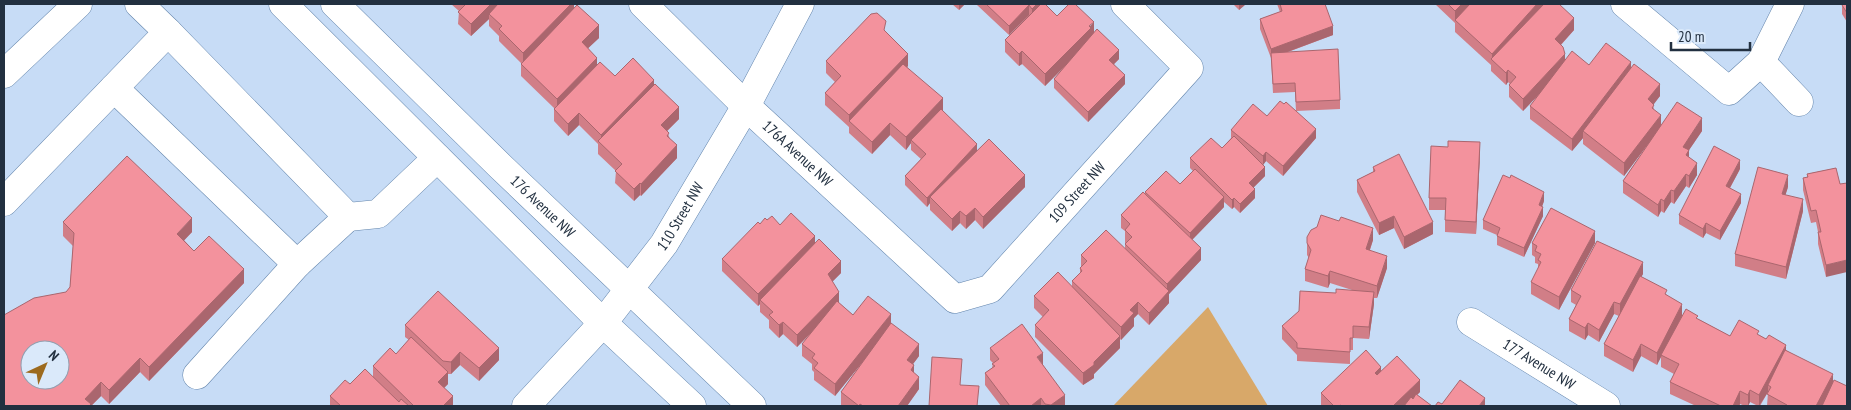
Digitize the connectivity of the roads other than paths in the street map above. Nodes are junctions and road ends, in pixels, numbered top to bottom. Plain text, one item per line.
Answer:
1 (78, 4) edge
2 (139, 4) edge
3 (283, 4) edge
4 (334, 4) edge
5 (643, 4) edge
6 (800, 4) edge
7 (1125, 4) edge
8 (1625, 4) edge
9 (1790, 4) edge
10 (168, 32) junction
11 (1761, 62) junction
12 (4, 74) edge
13 (114, 88) junction
14 (1799, 102) dead end
15 (746, 106) junction
16 (437, 158) junction
17 (4, 202) edge
18 (348, 216) junction
19 (297, 264) junction
20 (631, 289) junction
21 (955, 299) joint
22 (1471, 322) dead end
23 (603, 323) junction
24 (197, 374) dead end
25 (526, 406) edge
26 (692, 406) edge
27 (752, 406) edge
28 (1606, 406) edge

1 - 12 street
2 - 10 street
3 - 16 street
4 - 20 street, 176 Avenue NW
5 - 15 street, 176A Avenue NW
6 - 15 street, 110 Street NW
7 - 21 street, 109 Street NW
8 - 11 street
9 - 11 street
10 - 13 street
10 - 18 street
11 - 14 street
13 - 17 street
13 - 19 street
15 - 20 street, 110 Street NW
15 - 21 street, 176A Avenue NW
16 - 18 street
16 - 23 street
18 - 19 street
19 - 24 street
20 - 23 street, 110 Street NW
20 - 27 street, 176 Avenue NW
22 - 28 street, 177 Avenue NW
23 - 25 street, 110 Street NW
23 - 26 street

